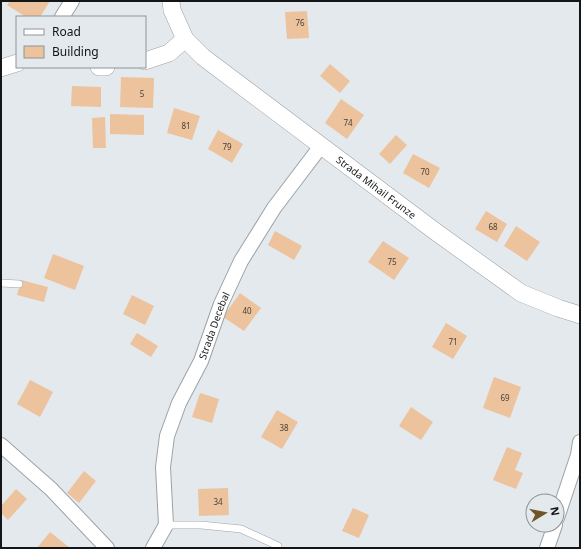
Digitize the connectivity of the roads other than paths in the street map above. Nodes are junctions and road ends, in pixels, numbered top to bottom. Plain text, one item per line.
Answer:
1 (72, 1) edge
2 (171, 1) edge
3 (63, 16) edge
4 (185, 40) junction
5 (146, 61) edge
6 (16, 64) edge
7 (1, 68) edge
8 (321, 146) junction
9 (1, 283) edge
10 (19, 284) dead end
11 (580, 315) edge
12 (580, 442) edge
13 (1, 445) edge
14 (565, 494) edge
15 (166, 525) junction
16 (552, 533) edge
17 (278, 546) dead end
18 (107, 548) edge
19 (153, 548) edge
20 (547, 548) edge

1 - 3 street
2 - 4 street
4 - 5 street
4 - 8 street, Strada Mihail Frunze
6 - 7 street
8 - 11 street, Strada Mihail Frunze
8 - 15 street, Strada Decebal
9 - 10 lane
12 - 14 street
13 - 18 street
15 - 17 lane
15 - 19 street
16 - 20 street

